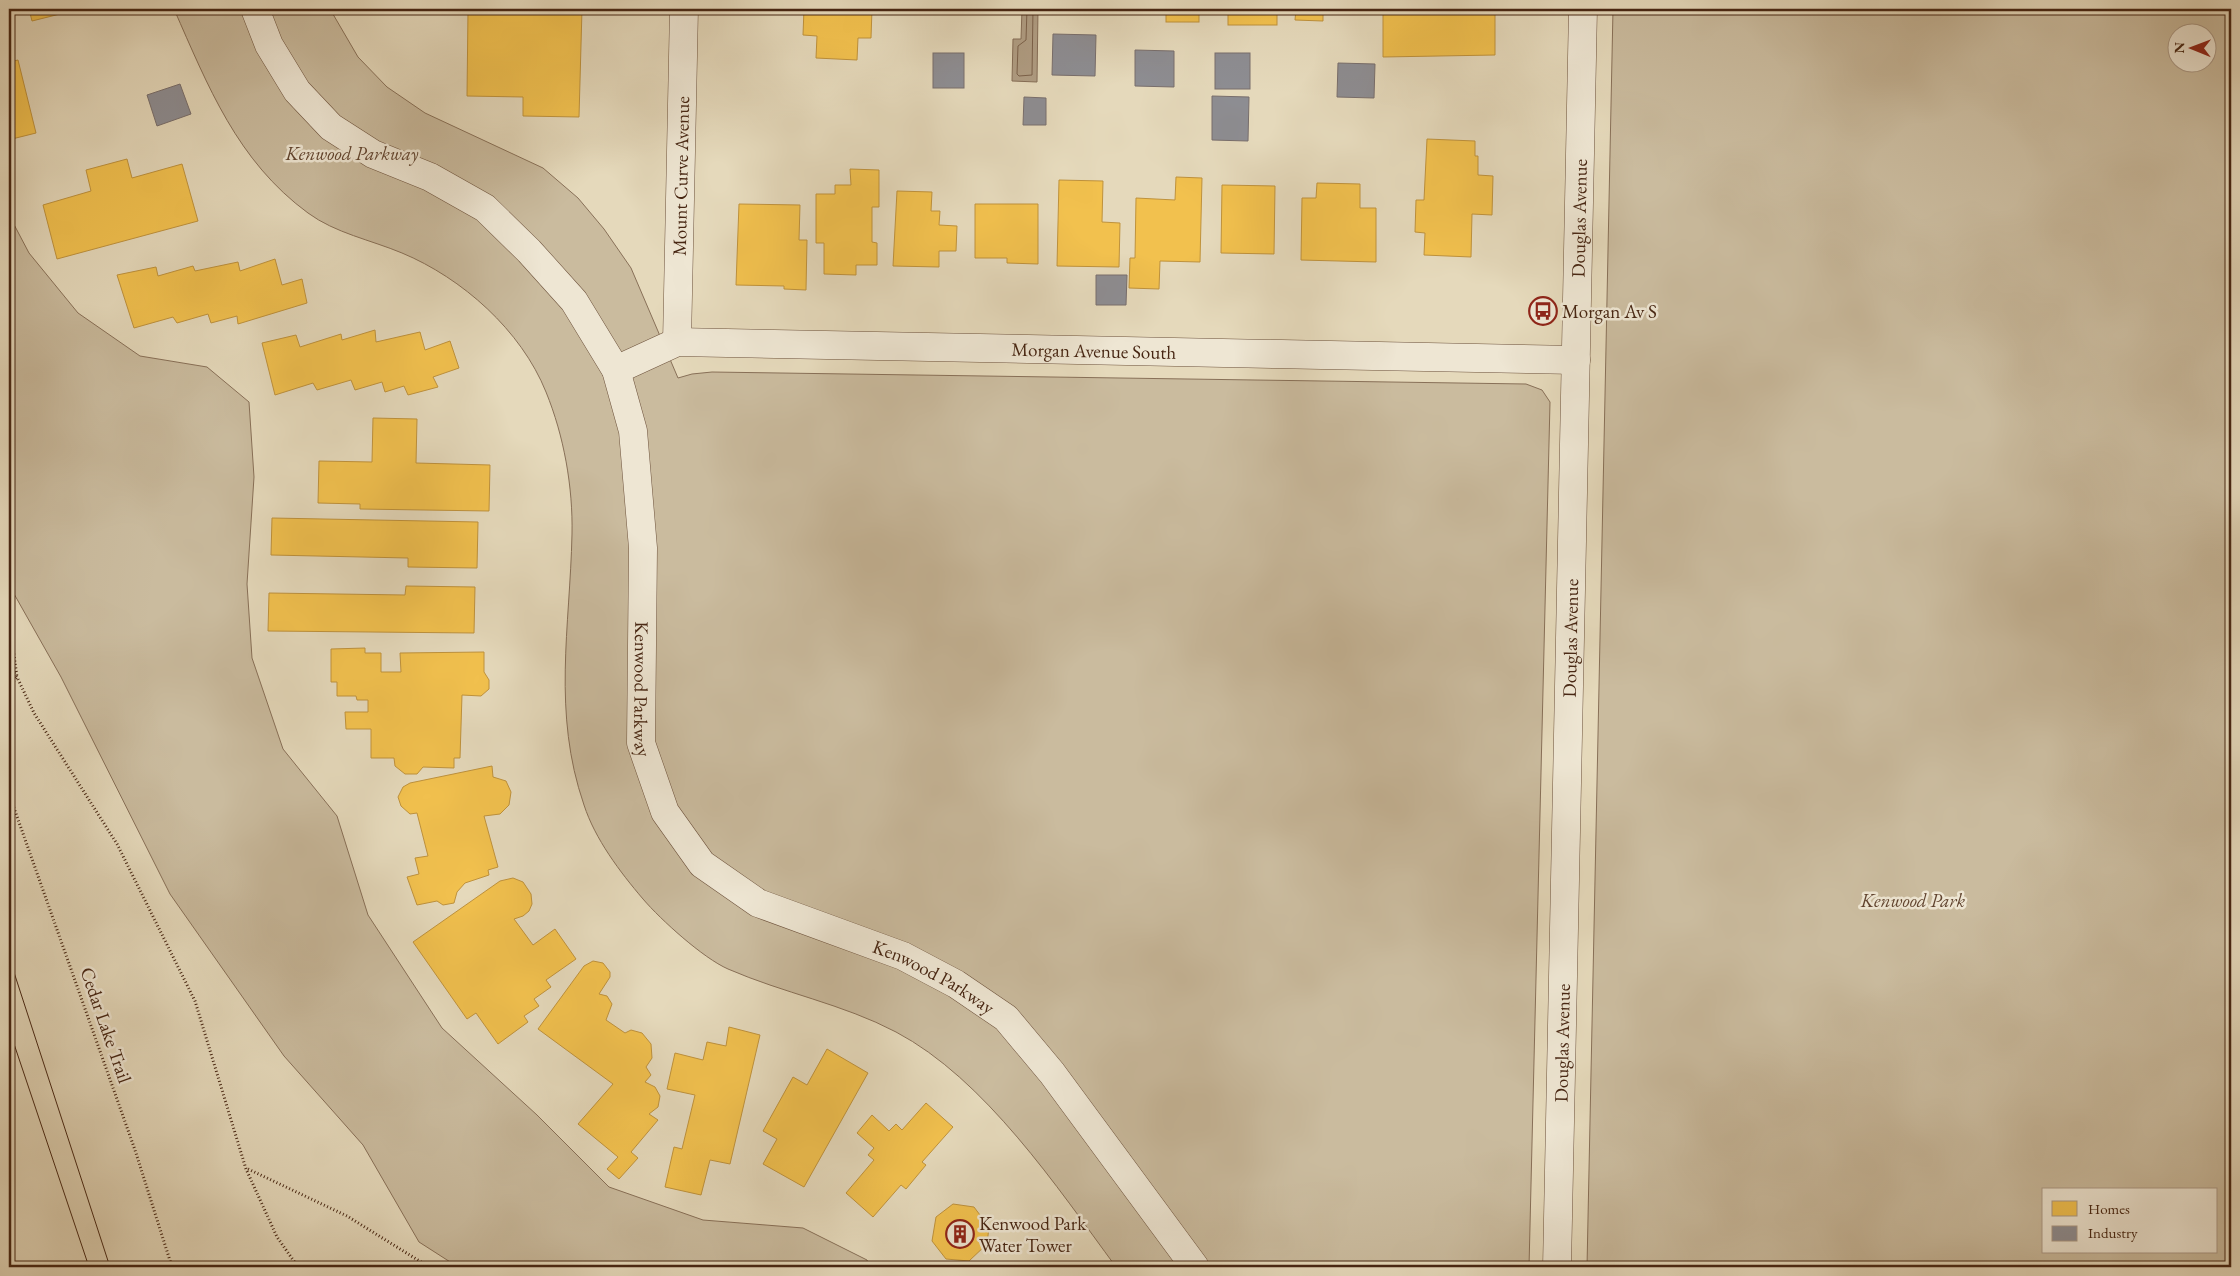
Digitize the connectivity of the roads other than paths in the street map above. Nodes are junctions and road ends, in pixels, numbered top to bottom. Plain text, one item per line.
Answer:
1 (255, 9) edge
2 (684, 9) edge
3 (1583, 9) edge
4 (677, 342) junction
5 (1576, 360) junction
6 (616, 370) junction
7 (1195, 1267) edge
8 (1558, 1267) edge

1 - 6 street, Kenwood Parkway
2 - 4 street, Mount Curve Avenue
3 - 5 street, Douglas Avenue
4 - 5 street, Morgan Avenue South
4 - 6 street, Morgan Avenue South
5 - 8 street, Douglas Avenue
6 - 7 street, Kenwood Parkway

